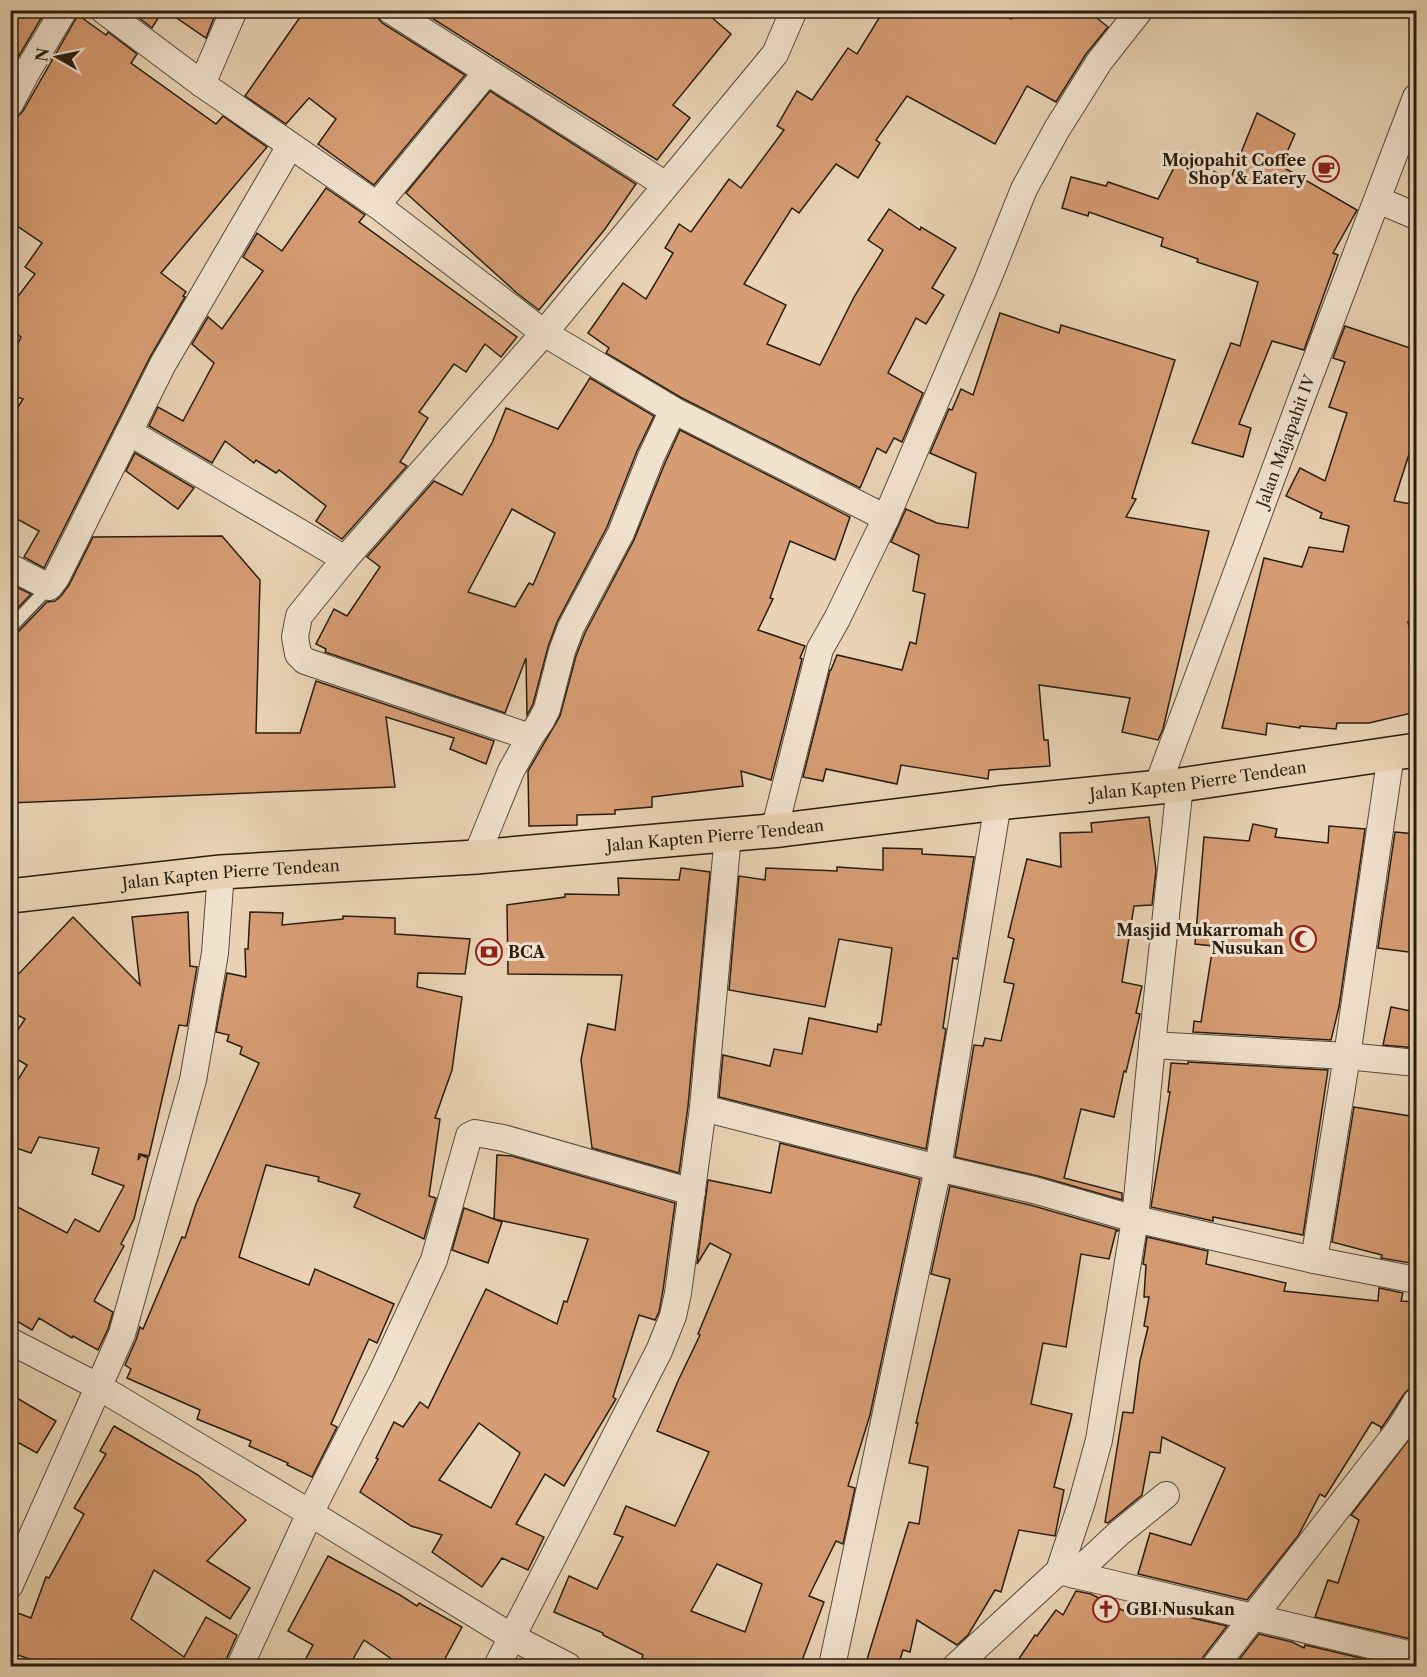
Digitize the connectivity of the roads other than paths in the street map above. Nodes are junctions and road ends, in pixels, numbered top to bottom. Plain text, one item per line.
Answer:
1 (64, 10) edge
2 (103, 10) edge
3 (234, 10) edge
4 (390, 10) edge
5 (794, 10) edge
6 (1140, 10) edge
7 (487, 72) junction
8 (202, 84) junction
9 (1416, 97) edge
10 (10, 104) edge
11 (291, 146) junction
12 (666, 185) junction
13 (1378, 200) junction
14 (377, 205) junction
15 (1416, 216) edge
16 (544, 333) junction
17 (673, 410) junction
18 (129, 432) junction
19 (886, 518) junction
20 (345, 559) junction
21 (10, 567) edge
22 (49, 586) junction
23 (10, 628) edge
24 (530, 737) junction
25 (1404, 752) edge
26 (1169, 786) junction
27 (998, 803) junction
28 (774, 831) junction
29 (728, 835) junction
30 (476, 856) junction
31 (221, 872) junction
32 (10, 896) edge
33 (1152, 1045) junction
34 (1347, 1056) junction
35 (1416, 1063) edge
36 (703, 1108) junction
37 (938, 1168) junction
38 (692, 1192) junction
39 (1135, 1219) junction
40 (1314, 1260) junction
41 (1416, 1280) edge
42 (10, 1341) edge
43 (99, 1387) junction
44 (1416, 1402) edge
45 (1166, 1495) dead end
46 (310, 1513) junction
47 (1067, 1573) junction
48 (10, 1585) edge
49 (1254, 1618) junction
50 (512, 1638) junction
51 (1416, 1656) edge
52 (240, 1666) edge
53 (497, 1666) edge
54 (568, 1666) edge
55 (832, 1666) edge
56 (956, 1666) edge
57 (1215, 1666) edge

1 - 10 street
2 - 8 street
3 - 8 street
4 - 7 street
5 - 12 street
6 - 19 street
7 - 12 street
7 - 14 street
8 - 11 street
9 - 13 street, Jalan Majapahit IV
11 - 14 street
11 - 18 street
12 - 16 street
13 - 15 street
13 - 26 street, Jalan Majapahit IV
14 - 16 street
16 - 17 street
16 - 20 street
17 - 19 street
17 - 24 street
18 - 20 street
18 - 22 street
19 - 28 street
20 - 24 street
21 - 22 street
22 - 23 lane
24 - 30 street
25 - 26 highway, Jalan Kapten Pierre Tendean
25 - 34 street
26 - 27 highway, Jalan Kapten Pierre Tendean
26 - 33 street, Jalan Majapahit IV
27 - 28 highway, Jalan Kapten Pierre Tendean
27 - 37 street
28 - 29 highway, Jalan Kapten Pierre Tendean
29 - 30 highway, Jalan Kapten Pierre Tendean
29 - 36 street
30 - 31 highway, Jalan Kapten Pierre Tendean
31 - 32 highway, Jalan Kapten Pierre Tendean
31 - 43 street
33 - 34 street
33 - 39 street, Jalan Majapahit IV
34 - 35 street
34 - 40 street
36 - 37 street
36 - 38 street
37 - 39 street
37 - 55 street
38 - 46 street
38 - 50 street
39 - 40 street
39 - 47 street, Jalan Majapahit IV
40 - 41 street
42 - 43 street
43 - 46 street
43 - 48 street
44 - 49 street
45 - 47 street
46 - 50 street
46 - 52 street
47 - 49 street
47 - 56 street
49 - 51 street
49 - 57 street
50 - 53 street
50 - 54 street

